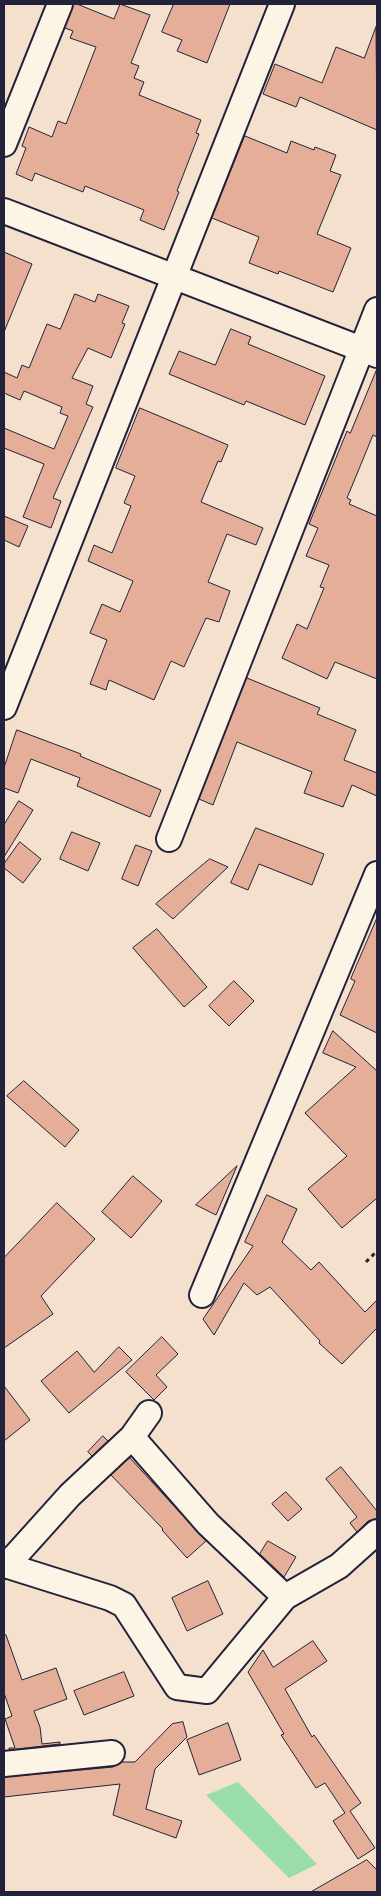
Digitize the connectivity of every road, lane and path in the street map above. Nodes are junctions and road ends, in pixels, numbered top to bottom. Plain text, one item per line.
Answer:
1 (60, 4) edge
2 (282, 4) edge
3 (4, 144) edge
4 (4, 211) edge
5 (174, 277) junction
6 (377, 310) edge
7 (370, 352) edge
8 (4, 707) edge
9 (169, 839) dead end
10 (377, 874) edge
11 (377, 1251) edge
12 (366, 1262) dead end
13 (202, 1295) dead end
14 (149, 1413) dead end
15 (132, 1437) junction
16 (377, 1532) edge
17 (4, 1565) edge
18 (285, 1597) junction
19 (112, 1753) dead end
20 (4, 1764) edge

1 - 3 street
2 - 5 street
4 - 5 street
5 - 7 street
5 - 8 street
6 - 7 street
7 - 9 street
10 - 13 street
11 - 12 path
14 - 15 street
15 - 17 street
15 - 18 street
16 - 18 street
17 - 18 street
19 - 20 street

